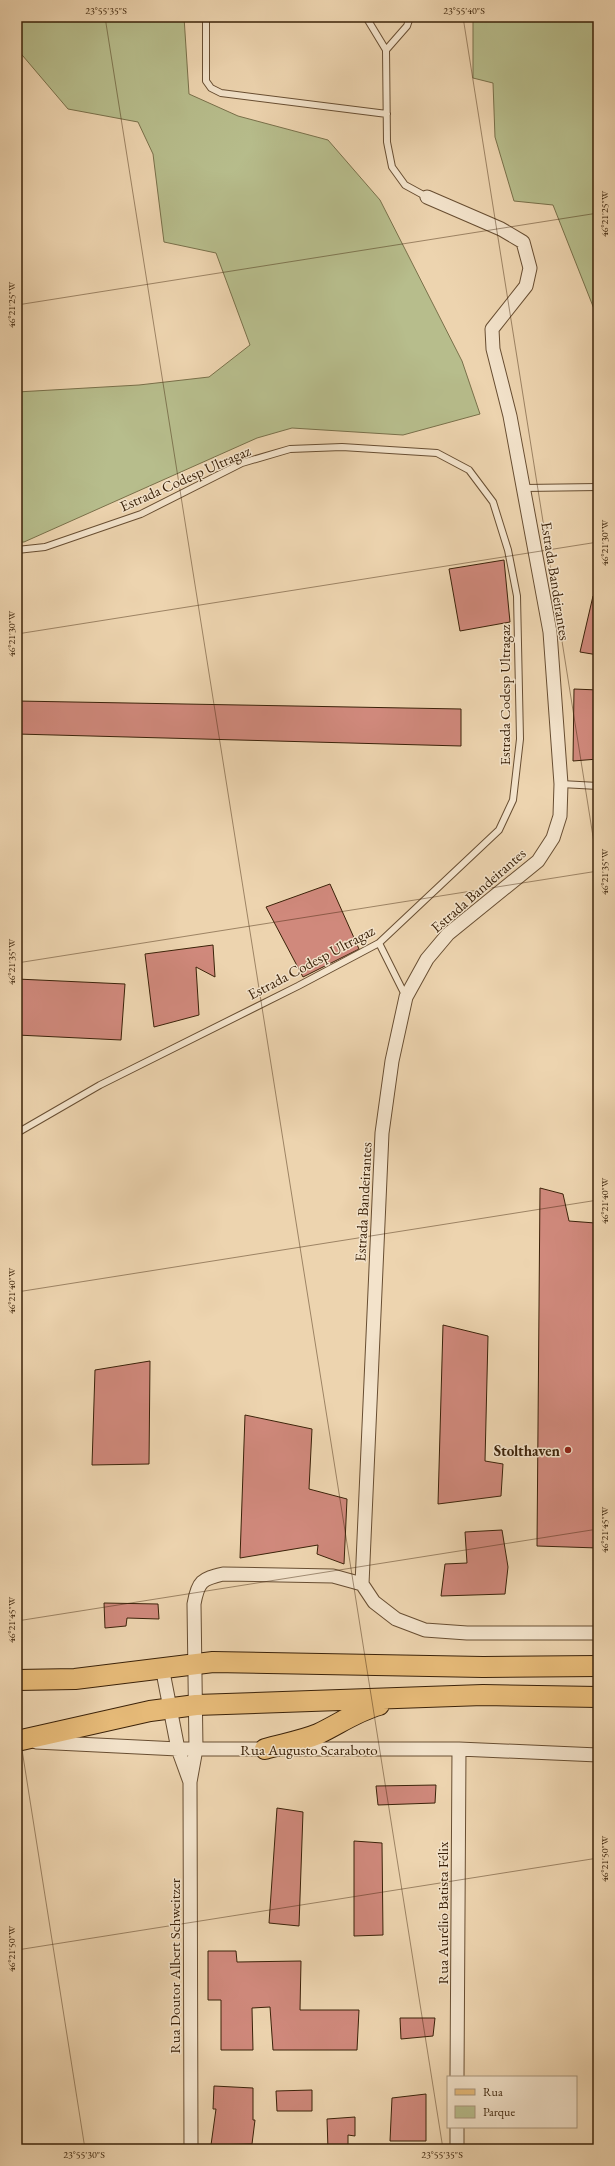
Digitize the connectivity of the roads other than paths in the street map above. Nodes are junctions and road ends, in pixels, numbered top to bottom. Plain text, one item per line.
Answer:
1 (206, 17) edge
2 (366, 17) edge
3 (410, 17) edge
4 (386, 50) junction
5 (387, 114) junction
6 (427, 197) joint
7 (598, 487) edge
8 (524, 488) junction
9 (17, 550) edge
10 (561, 784) junction
11 (598, 786) edge
12 (379, 943) junction
13 (406, 997) junction
14 (17, 1133) edge
15 (362, 1584) junction
16 (598, 1633) edge
17 (194, 1663) junction
18 (598, 1666) edge
19 (162, 1667) junction
20 (17, 1680) edge
21 (598, 1697) edge
22 (403, 1698) junction
23 (196, 1705) junction
24 (169, 1708) junction
25 (19, 1741) edge
26 (178, 1749) junction
27 (196, 1749) junction
28 (265, 1749) junction
29 (459, 1749) junction
30 (598, 1754) edge
31 (190, 1782) junction
32 (457, 2076) edge
33 (457, 2128) edge
34 (191, 2149) edge
35 (457, 2149) edge

1 - 5 lane
2 - 4 lane
3 - 4 lane
4 - 5 lane
5 - 6 lane
6 - 8 street, Estrada Bandeirantes
7 - 8 lane
8 - 10 street, Estrada Bandeirantes
9 - 12 lane, Estrada Codesp Ultragaz
10 - 11 lane
10 - 13 street, Estrada Bandeirantes
12 - 13 lane
12 - 14 lane, Estrada Codesp Ultragaz
13 - 15 street, Estrada Bandeirantes
15 - 16 street
15 - 17 street, Rua Doutor Albert Schweitzer
17 - 18 main road
17 - 19 main road
17 - 23 street, Rua Doutor Albert Schweitzer
19 - 20 main road
19 - 24 street, Rua Doutor Albert Schweitzer
21 - 22 main road, Rua Augusto Scaraboto
22 - 23 main road, Rua Augusto Scaraboto
22 - 28 main road
23 - 24 main road, Rua Augusto Scaraboto
23 - 27 street, Rua Doutor Albert Schweitzer
24 - 25 main road, Rua Augusto Scaraboto
24 - 26 street, Rua Doutor Albert Schweitzer
25 - 26 street, Rua Augusto Scaraboto
26 - 27 street, Rua Augusto Scaraboto
26 - 31 street, Rua Doutor Albert Schweitzer
27 - 28 street, Rua Augusto Scaraboto
27 - 31 street, Rua Doutor Albert Schweitzer
28 - 29 street, Rua Augusto Scaraboto
29 - 30 street, Rua Augusto Scaraboto
29 - 32 street, Rua Aurélio Batista Félix
31 - 34 street, Rua Doutor Albert Schweitzer
33 - 35 street

